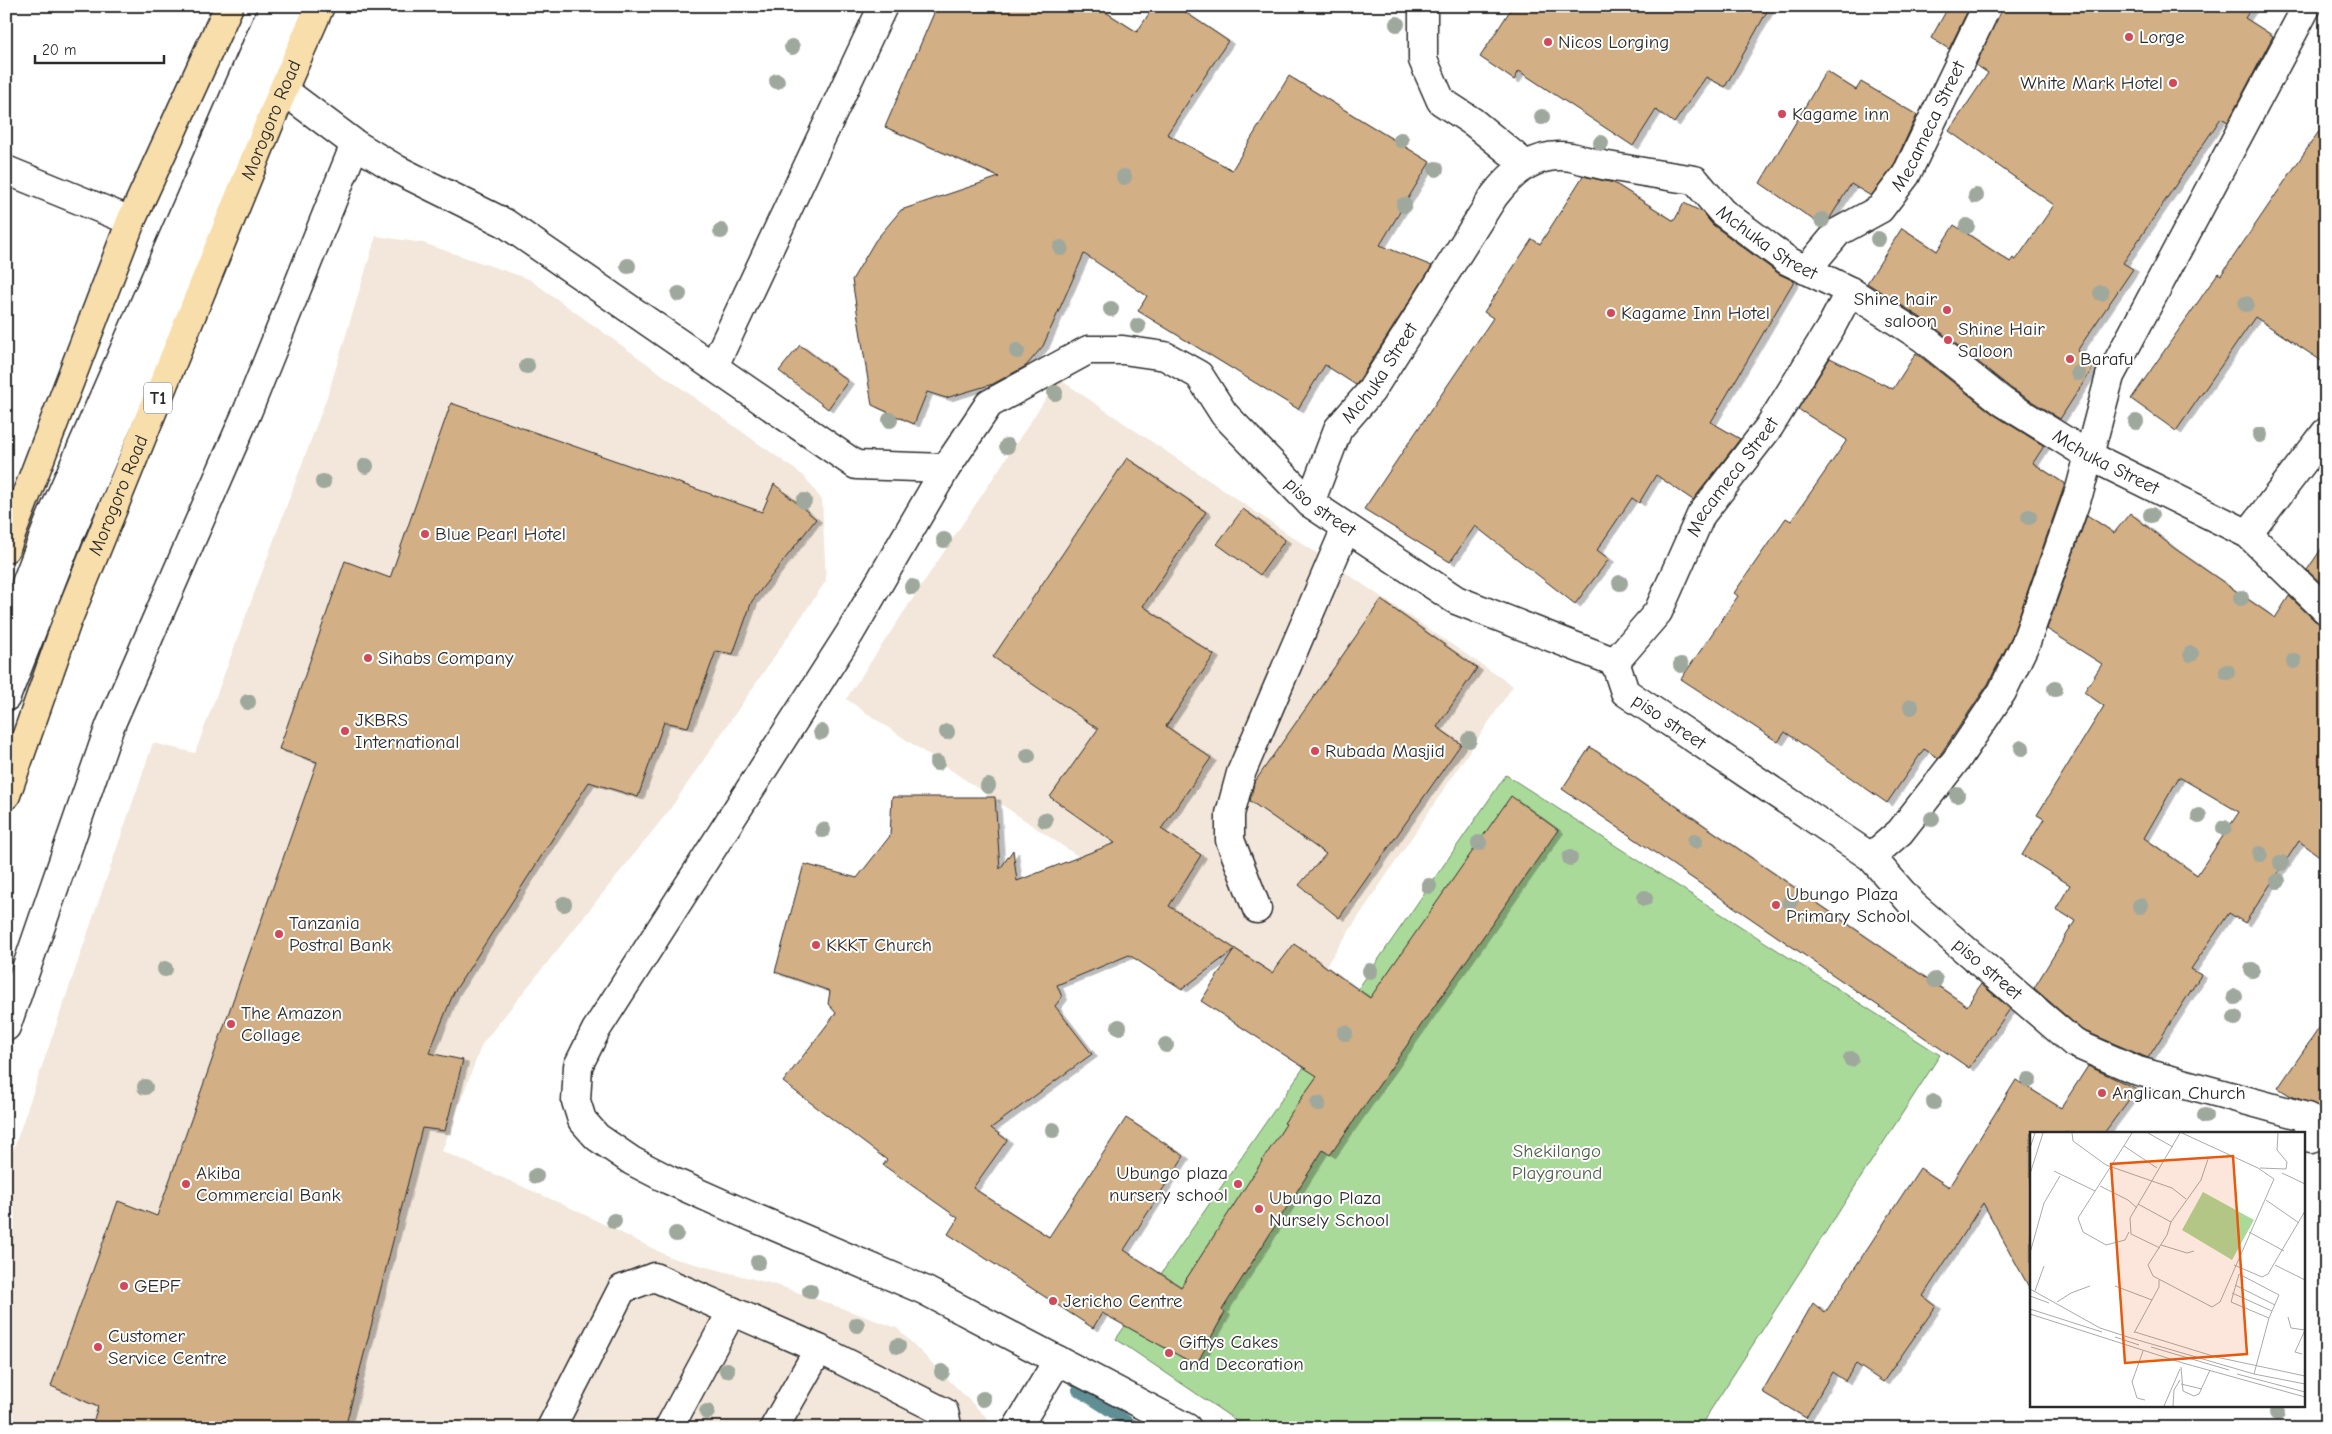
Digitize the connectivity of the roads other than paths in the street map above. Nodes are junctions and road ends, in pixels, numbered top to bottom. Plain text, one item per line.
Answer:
1 (229, 6) edge
2 (274, 6) edge
3 (297, 6) edge
4 (320, 6) edge
5 (883, 6) edge
6 (1423, 6) edge
7 (1987, 6) edge
8 (2307, 6) edge
9 (283, 90) junction
10 (355, 144) junction
11 (1526, 165) junction
12 (6, 170) edge
13 (131, 222) junction
14 (1806, 270) junction
15 (1850, 291) junction
16 (714, 366) junction
17 (2326, 432) edge
18 (2088, 455) junction
19 (946, 468) junction
20 (1310, 503) junction
21 (1346, 528) junction
22 (2248, 534) junction
23 (6, 548) edge
24 (2326, 610) edge
25 (6, 636) edge
26 (1615, 662) junction
27 (6, 697) edge
28 (6, 794) edge
29 (1871, 857) junction
30 (1257, 909) dead end
31 (6, 1027) edge
32 (2311, 1139) dead end
33 (732, 1311) junction
34 (819, 1349) junction
35 (1058, 1360) junction
36 (551, 1428) edge
37 (669, 1428) edge
38 (774, 1428) edge
39 (945, 1428) edge
40 (1017, 1428) edge
41 (1188, 1428) edge

1 - 13 highway
2 - 25 street
3 - 27 street, Morogoro Road
4 - 9 highway, Morogoro Road / T1
5 - 16 street
6 - 11 street
7 - 14 street, Mecameca Street
8 - 18 street
9 - 10 street
9 - 28 highway, Morogoro Road / T1
10 - 16 street
10 - 31 street
11 - 14 street, Mchuka Street
11 - 20 street, Mchuka Street
12 - 13 street
13 - 23 highway
14 - 15 street, Mchuka Street
15 - 18 street, Mchuka Street
15 - 26 street, Mecameca Street
16 - 19 street
17 - 22 street
18 - 22 street, Mchuka Street
18 - 29 street
19 - 20 street, piso street
19 - 35 street, piso street
20 - 21 street, piso street
21 - 26 street, piso street
21 - 30 street
22 - 24 street, Mchuka Street
26 - 29 street, piso street
29 - 32 street, piso street
33 - 34 street
33 - 36 street
33 - 37 street
34 - 38 street
34 - 39 street
35 - 40 street
35 - 41 street, piso street

